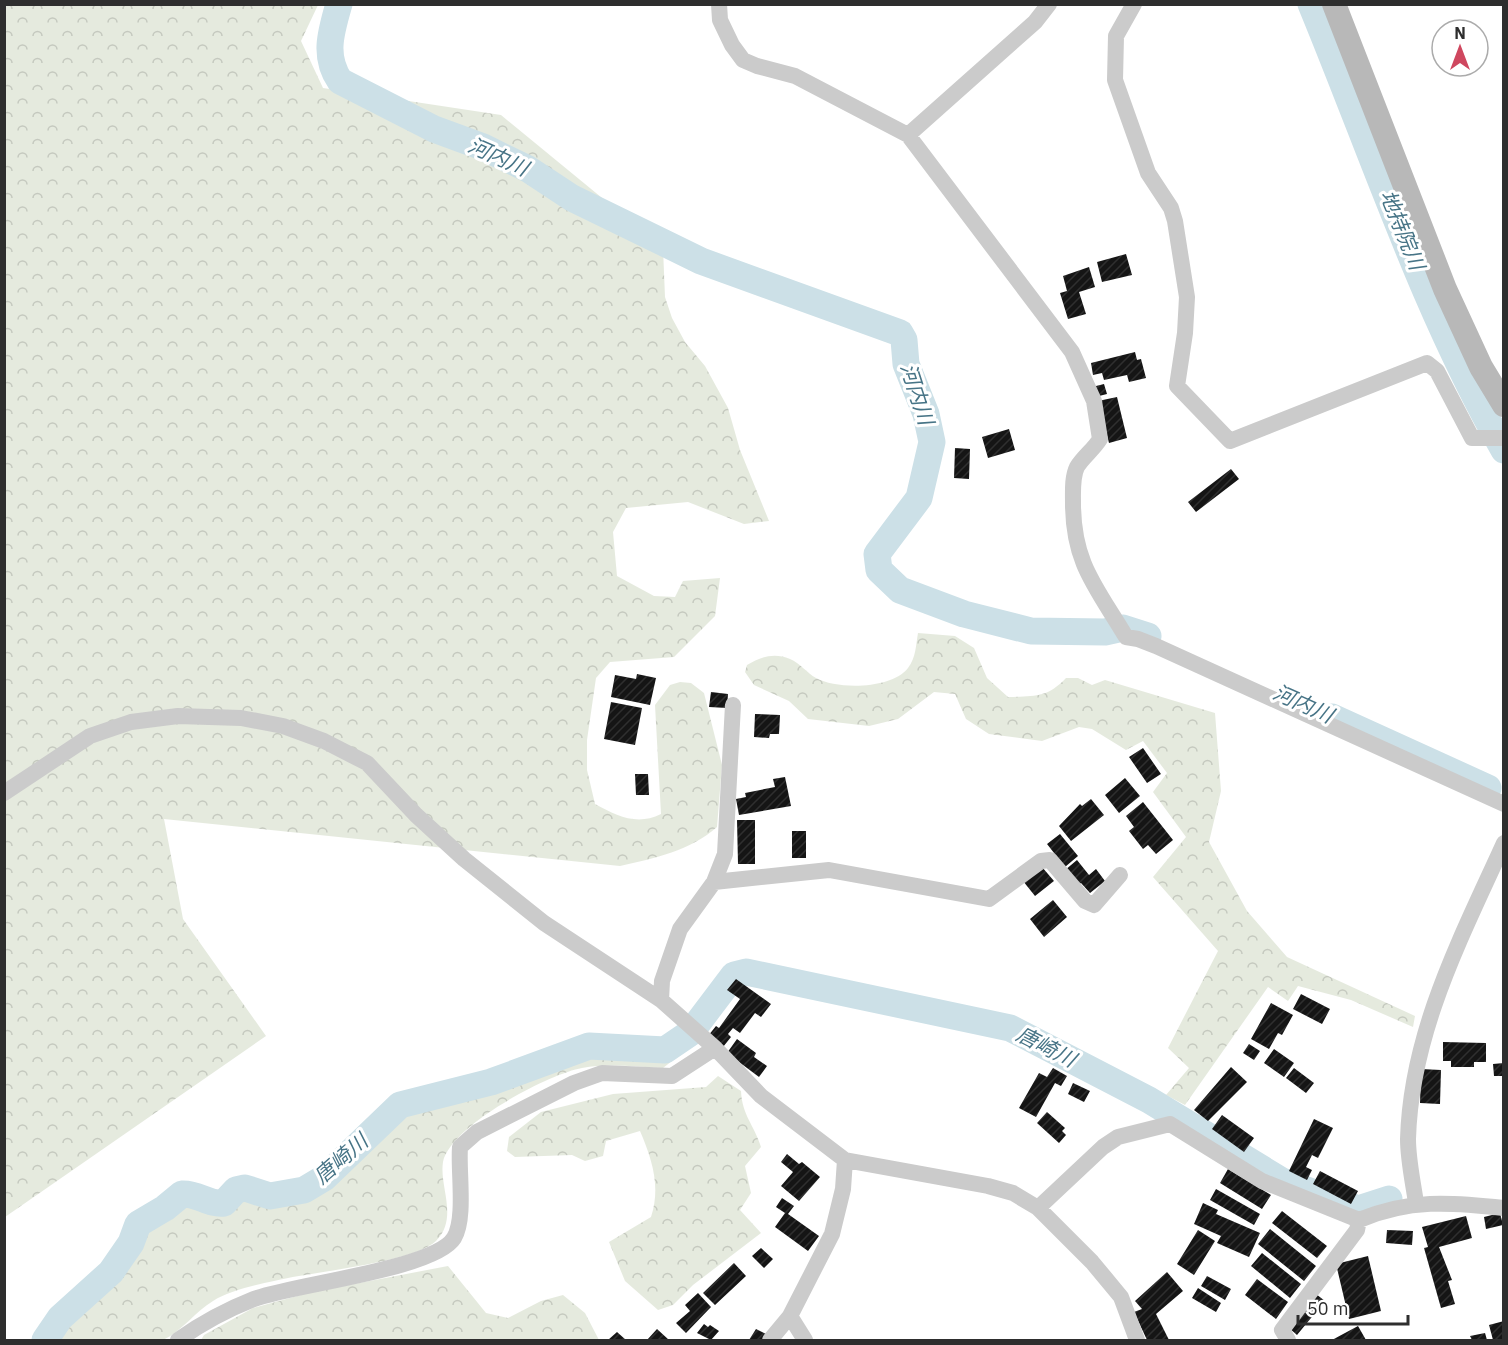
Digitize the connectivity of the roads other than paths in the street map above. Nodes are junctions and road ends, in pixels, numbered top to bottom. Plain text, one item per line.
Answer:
1 (719, 4) edge
2 (1049, 4) edge
3 (1134, 4) edge
4 (1334, 4) edge
5 (908, 135) junction
6 (1503, 405) edge
7 (1503, 438) edge
8 (733, 705) dead end
9 (4, 793) edge
10 (1503, 804) edge
11 (1503, 843) edge
12 (1120, 874) dead end
13 (714, 882) junction
14 (661, 1000) junction
15 (715, 1048) junction
16 (845, 1160) junction
17 (1416, 1203) junction
18 (1038, 1208) junction
19 (1503, 1208) edge
20 (1359, 1220) junction
21 (790, 1316) junction
22 (178, 1341) edge
23 (770, 1341) edge
24 (805, 1341) edge
25 (1137, 1341) edge
26 (1288, 1341) edge

1 - 5 street
2 - 5 street
3 - 7 street
4 - 6 street
5 - 10 street
8 - 13 street
9 - 14 street
11 - 17 street
12 - 13 street
13 - 14 street
14 - 15 street
15 - 16 street
15 - 22 street
16 - 18 street
16 - 21 street
17 - 19 street
17 - 20 street
18 - 20 street
18 - 25 street
20 - 26 street
21 - 23 street
21 - 24 street

